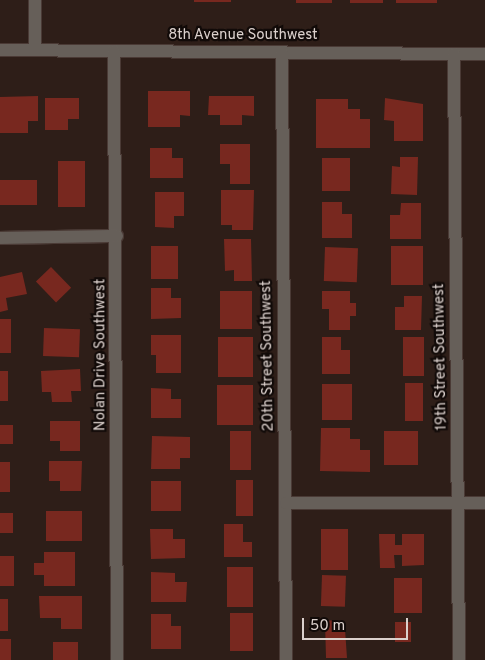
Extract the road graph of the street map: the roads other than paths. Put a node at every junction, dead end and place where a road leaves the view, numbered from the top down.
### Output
1 (35, 0) edge
2 (0, 50) edge
3 (35, 50) junction
4 (114, 51) junction
5 (282, 52) junction
6 (454, 54) junction
7 (485, 54) edge
8 (117, 236) junction
9 (0, 238) edge
10 (286, 503) junction
11 (458, 503) junction
12 (485, 503) edge
13 (118, 660) edge
14 (286, 660) edge
15 (459, 660) edge

1 - 3 street
2 - 3 street, 8th Avenue Southwest
3 - 4 street, 8th Avenue Southwest
4 - 5 street, 8th Avenue Southwest
4 - 8 street, Nolan Drive Southwest
5 - 6 street, 8th Avenue Southwest
5 - 10 street, 20th Street Southwest
6 - 7 street, 8th Avenue Southwest
6 - 11 street, 19th Street Southwest
8 - 9 street
8 - 13 street, Nolan Drive Southwest
10 - 11 street
10 - 14 street, 20th Street Southwest
11 - 12 street
11 - 15 street, 19th Street Southwest

